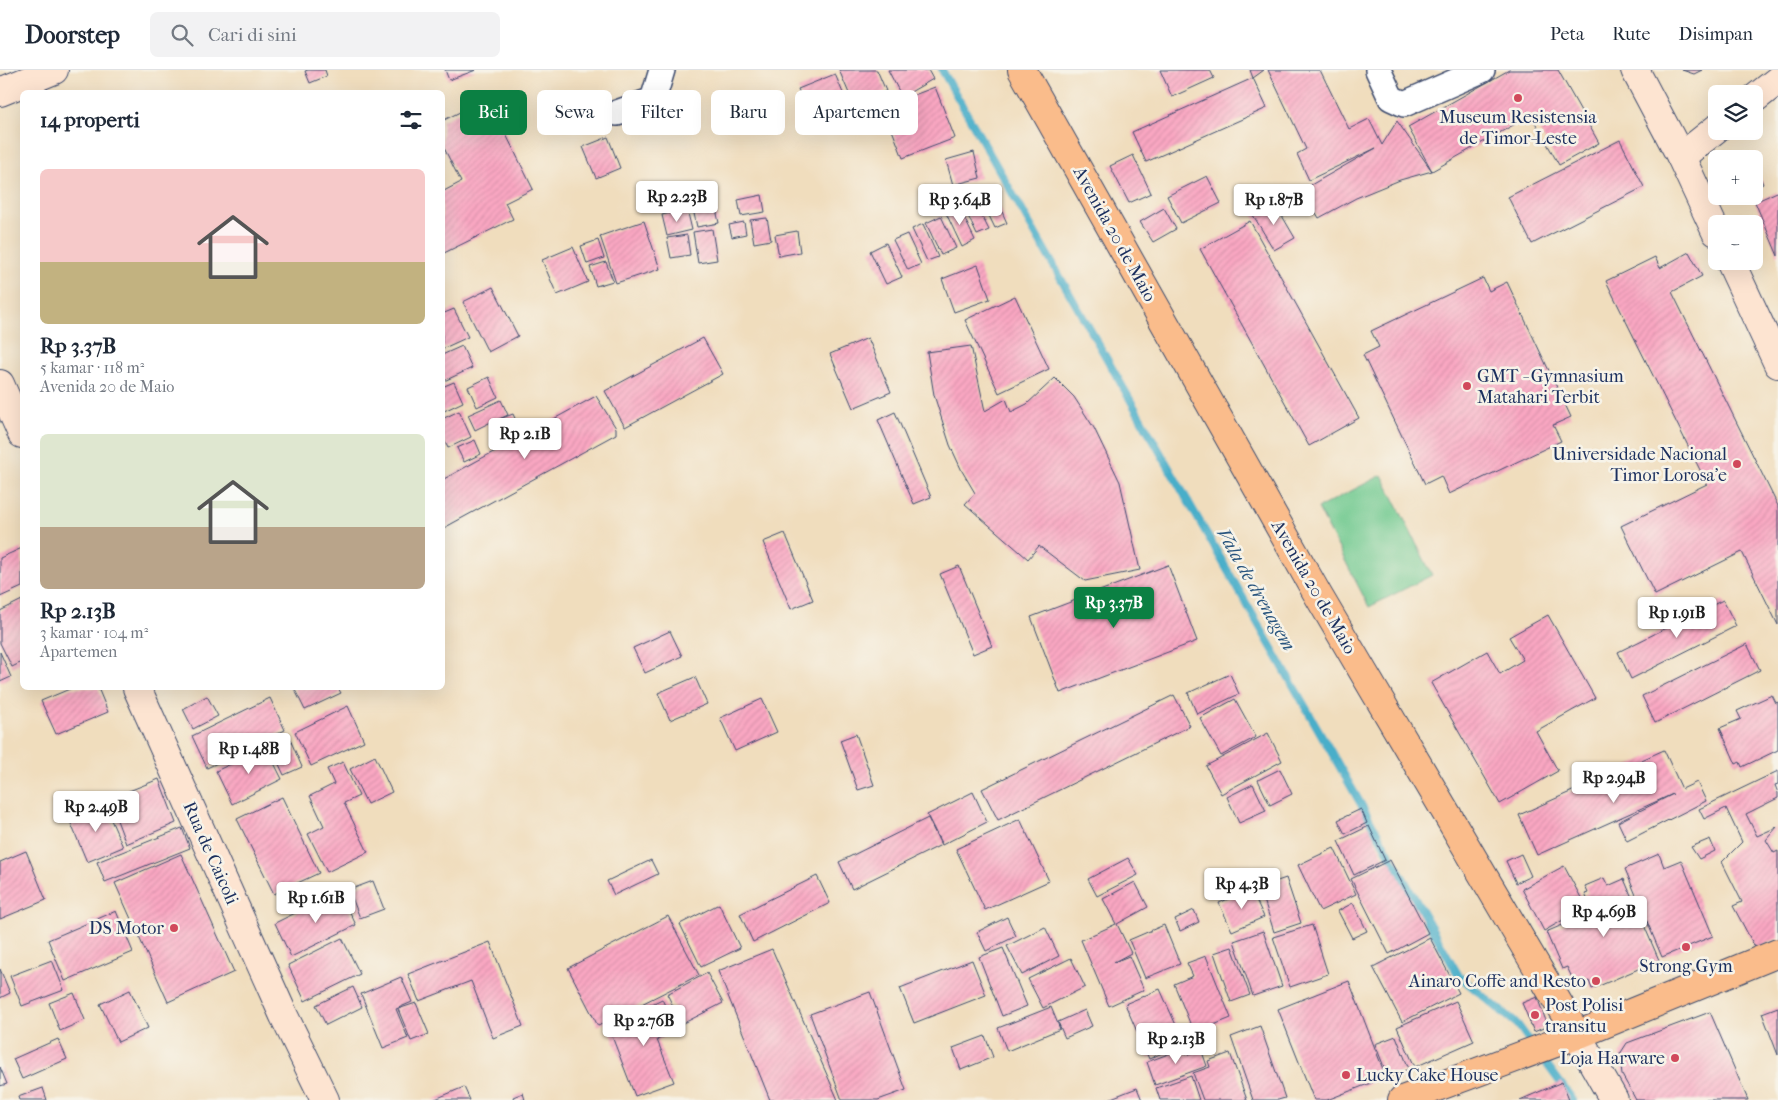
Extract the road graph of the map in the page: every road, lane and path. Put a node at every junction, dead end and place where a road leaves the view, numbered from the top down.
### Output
1 (54, 70) edge
2 (662, 70) edge
3 (1022, 70) edge
4 (1378, 70) edge
5 (1482, 70) edge
6 (1635, 70) edge
7 (1778, 80) edge
8 (0, 92) edge
9 (1763, 92) edge
10 (618, 114) dead end
11 (1708, 135) edge
12 (1681, 157) junction
13 (1708, 215) edge
14 (1734, 270) edge
15 (1778, 364) edge
16 (0, 384) edge
17 (20, 429) edge
18 (138, 690) edge
19 (1778, 953) edge
20 (1577, 1035) junction
21 (325, 1100) edge
22 (1402, 1100) edge
23 (1614, 1100) edge

1 - 8 main road
2 - 10 street
3 - 20 main road, Avenida 20 de Maio
4 - 5 street
6 - 12 main road
7 - 9 main road
11 - 12 main road
12 - 13 main road
14 - 15 main road
16 - 17 main road
18 - 21 main road, Rua de Caicoli
19 - 20 main road
20 - 22 main road
20 - 23 main road, Avenida 20 de Maio

